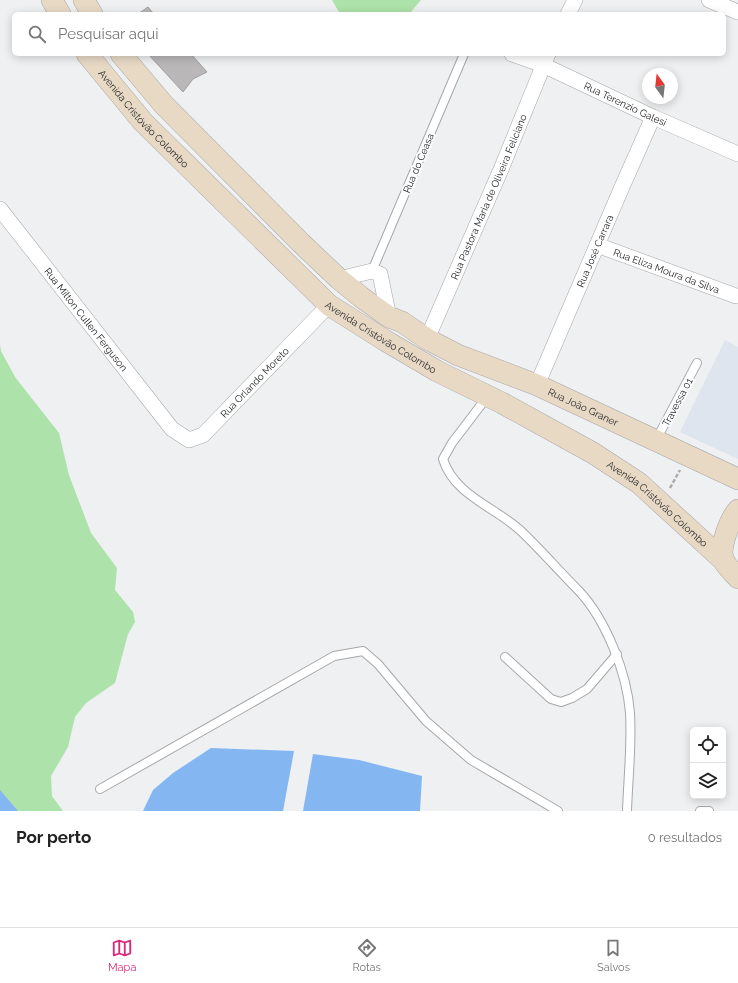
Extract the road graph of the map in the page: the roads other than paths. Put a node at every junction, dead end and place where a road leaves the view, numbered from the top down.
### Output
1 (52, 0) edge
2 (84, 0) edge
3 (575, 0) edge
4 (709, 0) edge
5 (59, 12) edge
6 (91, 12) edge
7 (569, 12) edge
8 (738, 12) edge
9 (89, 56) edge
10 (123, 56) edge
11 (463, 56) edge
12 (525, 56) edge
13 (545, 59) edge
14 (653, 117) junction
15 (738, 154) edge
16 (0, 209) edge
17 (597, 244) junction
18 (372, 271) junction
19 (339, 279) junction
20 (736, 296) dead end
21 (329, 305) junction
22 (389, 317) junction
23 (427, 339) junction
24 (697, 363) dead end
25 (537, 385) junction
26 (488, 397) junction
27 (172, 429) joint
28 (656, 441) junction
29 (738, 479) edge
30 (738, 510) edge
31 (723, 560) junction
32 (738, 578) edge
33 (617, 654) junction
34 (505, 657) dead end
35 (100, 789) dead end
36 (558, 811) edge
37 (627, 811) edge
38 (700, 811) edge
39 (710, 811) edge

1 - 5 main road
2 - 6 main road
3 - 7 street
4 - 8 street
9 - 21 main road, Avenida Cristóvão Colombo
10 - 19 main road, Avenida Cristóvão Colombo
11 - 18 lane, Rua do Ceasa
12 - 13 street, Rua Terenzio Galesi
13 - 14 street, Rua Terenzio Galesi
13 - 23 street, Rua Pastora Maria de Oliveira Feliciano
14 - 15 street, Rua Terenzio Galesi
14 - 17 street, Rua José Carrara
16 - 27 street, Rua Milton Cullen Ferguson
17 - 20 street, Rua Eliza Moura da Silva
17 - 25 street, Rua José Carrara
18 - 19 street
18 - 22 street
19 - 22 main road, Avenida Cristóvão Colombo
21 - 26 main road, Avenida Cristóvão Colombo
21 - 27 street, Rua Orlando Moreto
22 - 23 main road, Avenida Cristóvão Colombo
23 - 25 main road, Rua João Graner
24 - 28 lane, Travessa 01
25 - 28 main road, Rua João Graner
26 - 31 main road, Avenida Cristóvão Colombo
26 - 33 lane
28 - 29 main road, Rua João Graner
30 - 31 main road
31 - 32 main road, Avenida Cristóvão Colombo
33 - 34 lane
33 - 37 lane
35 - 36 lane
38 - 39 lane

